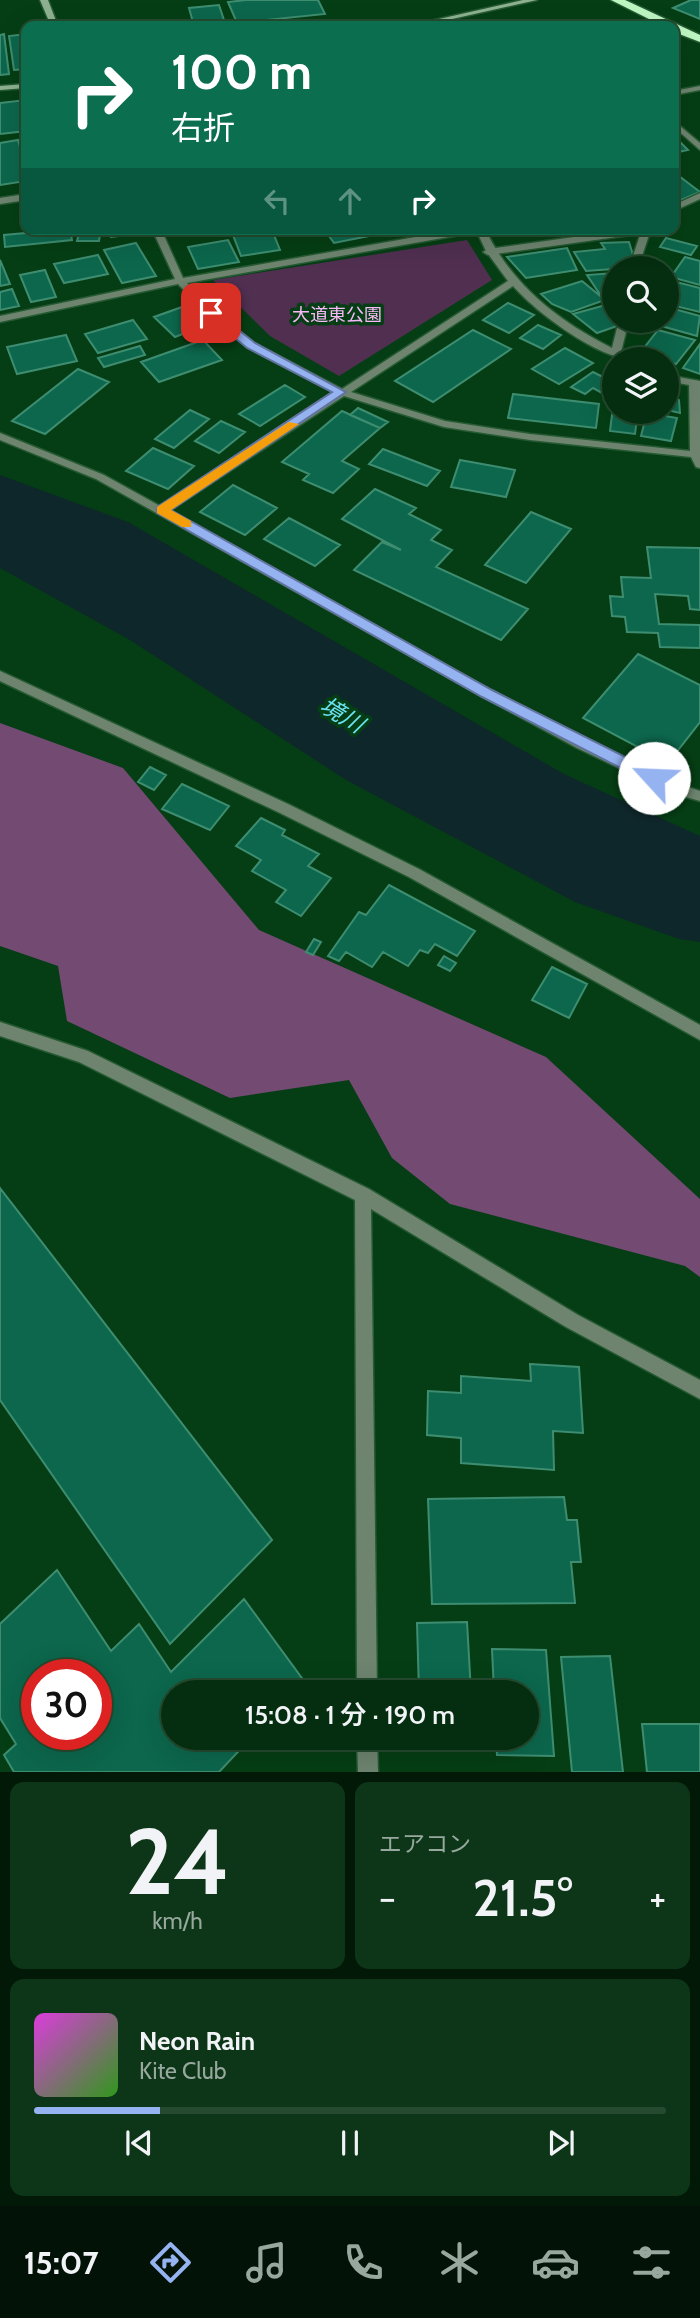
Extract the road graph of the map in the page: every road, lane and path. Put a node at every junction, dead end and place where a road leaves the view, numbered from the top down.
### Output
1 (44, 0) edge
2 (533, 0) edge
3 (616, 0) edge
4 (53, 21) edge
5 (435, 21) edge
6 (660, 21) edge
7 (679, 30) edge
8 (700, 39) edge
9 (21, 87) edge
10 (700, 88) edge
11 (0, 89) edge
12 (679, 92) edge
13 (679, 128) edge
14 (700, 148) edge
15 (700, 196) edge
16 (21, 198) edge
17 (0, 201) edge
18 (679, 206) edge
19 (159, 235) edge
20 (444, 235) edge
21 (481, 235) edge
22 (610, 235) edge
23 (644, 235) edge
24 (488, 252) junction
25 (637, 256) edge
26 (180, 281) junction
27 (513, 282) junction
28 (0, 320) edge
29 (605, 347) edge
30 (679, 380) edge
31 (697, 384) edge
32 (340, 392) junction
33 (0, 436) edge
34 (697, 455) edge
35 (700, 466) edge
36 (162, 510) junction
37 (0, 676) edge
38 (700, 796) edge
39 (0, 1029) edge
40 (700, 1033) edge
41 (363, 1195) junction
42 (700, 1390) edge
43 (367, 1680) edge
44 (368, 1750) edge
45 (368, 1772) edge

1 - 4 street
2 - 5 street
3 - 6 highway
7 - 8 highway
9 - 11 street
10 - 12 street
13 - 14 street
15 - 18 street
16 - 17 street
19 - 26 street
20 - 26 street
21 - 24 street
22 - 24 street
23 - 25 street
24 - 27 street
26 - 28 street
26 - 32 street
27 - 29 street
27 - 32 street
30 - 31 street
31 - 34 street
32 - 34 street
32 - 36 street
33 - 36 street
34 - 35 street
36 - 38 street
37 - 40 street
39 - 41 street
41 - 42 street
41 - 43 street
44 - 45 street

